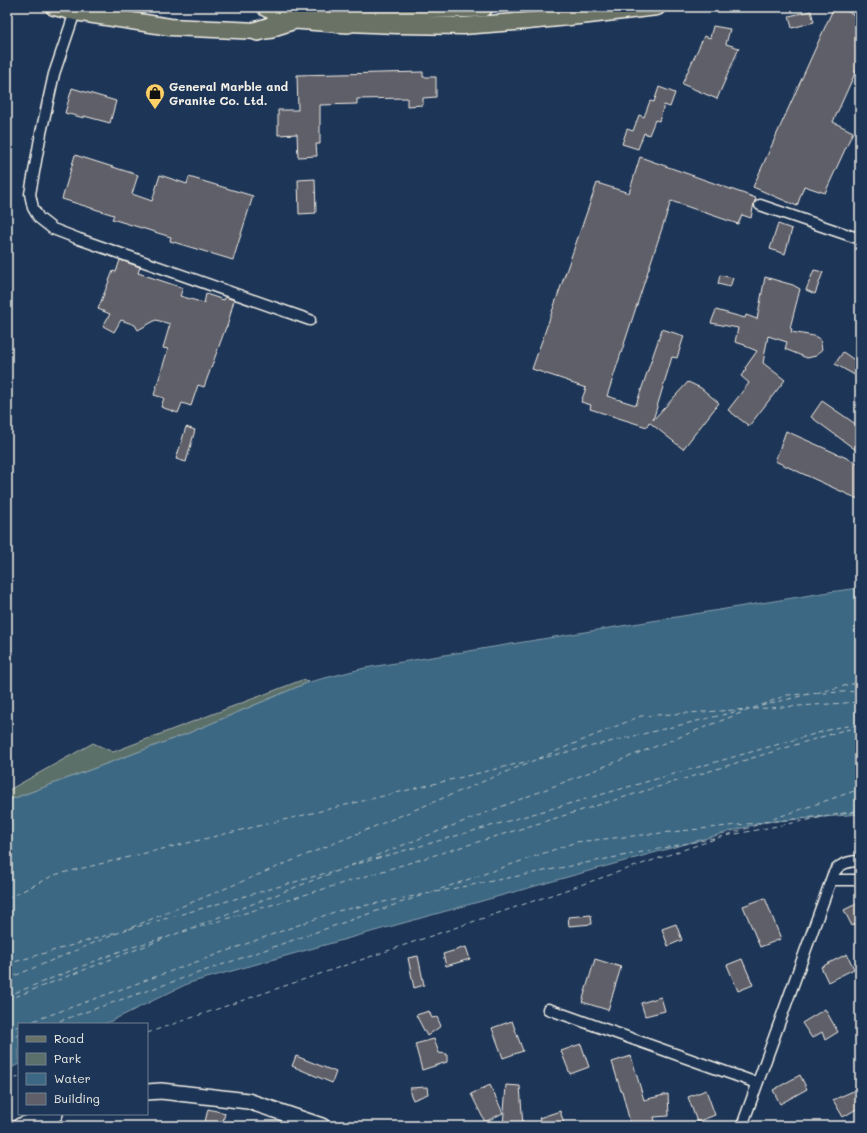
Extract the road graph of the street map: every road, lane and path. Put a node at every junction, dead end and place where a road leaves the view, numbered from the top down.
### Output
1 (54, 7) edge
2 (266, 7) edge
3 (319, 7) edge
4 (482, 7) edge
5 (657, 7) edge
6 (75, 12) junction
7 (351, 12) edge
8 (295, 19) junction
9 (258, 31) junction
10 (760, 205) dead end
11 (860, 239) edge
12 (310, 320) dead end
13 (860, 860) edge
14 (831, 880) junction
15 (860, 880) edge
16 (548, 1009) dead end
17 (757, 1083) junction
18 (148, 1092) edge
19 (52, 1115) edge
20 (297, 1122) edge
21 (20, 1126) edge
22 (322, 1126) edge
23 (742, 1126) edge

1 - 6 main road
2 - 8 highway
3 - 7 highway
4 - 7 highway
5 - 7 main road
6 - 9 main road
6 - 12 street
7 - 8 highway
7 - 9 main road
8 - 9 highway
10 - 11 street
13 - 14 street
14 - 15 street
14 - 17 street
16 - 17 street
17 - 23 street
18 - 20 main road
19 - 21 main road
20 - 22 main road

